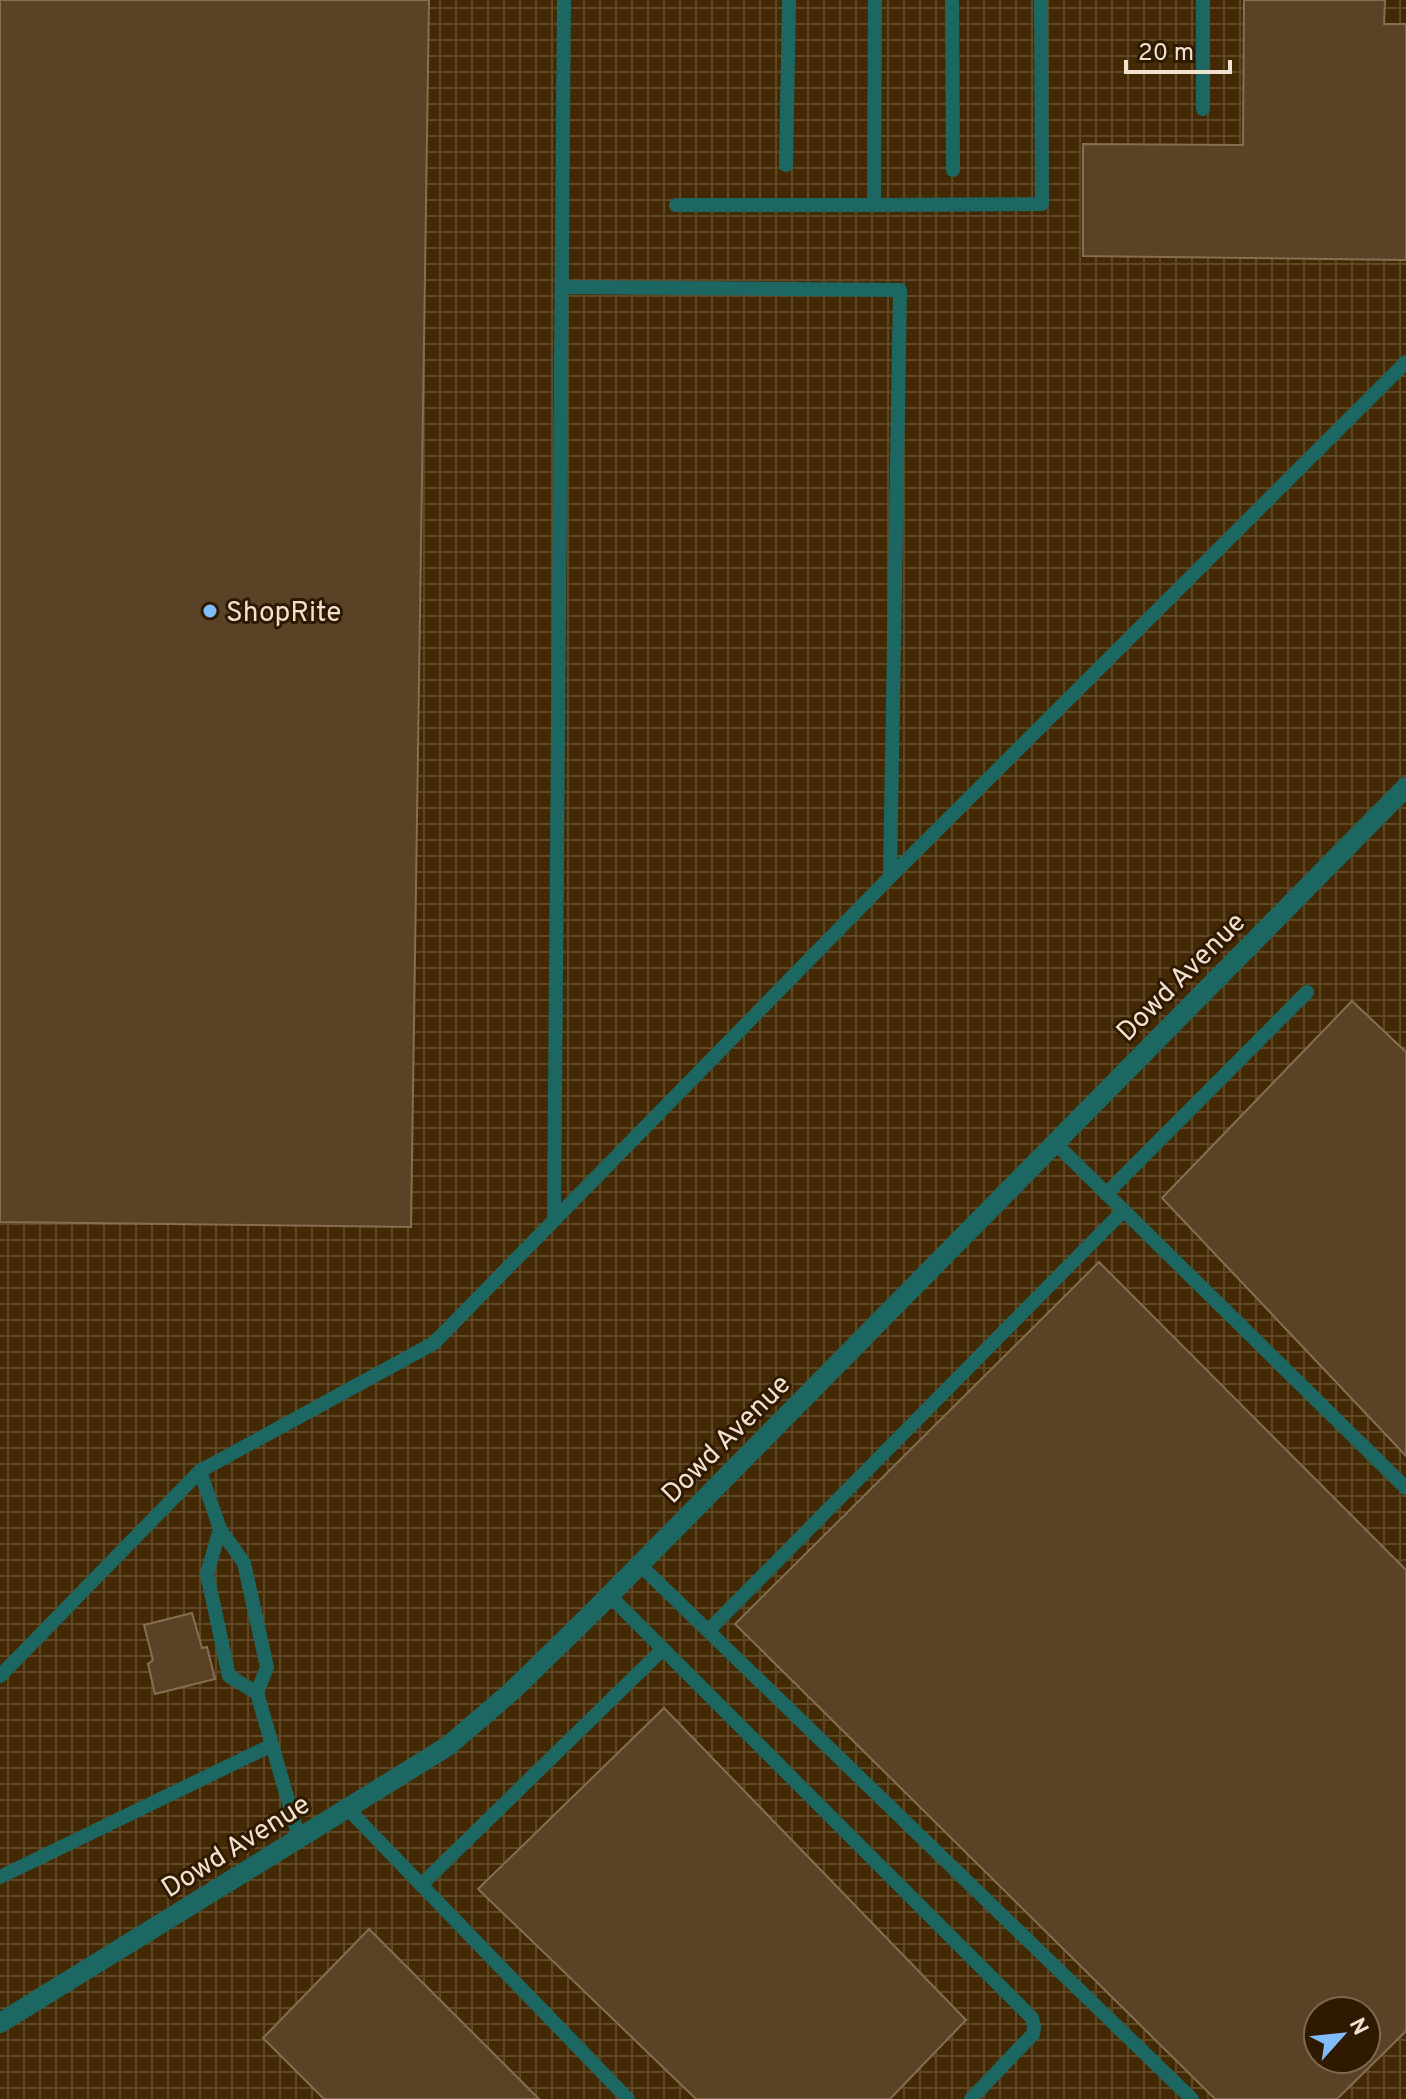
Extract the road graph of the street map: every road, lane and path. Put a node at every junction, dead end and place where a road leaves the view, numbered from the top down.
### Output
1 (564, 0) edge
2 (789, 0) edge
3 (875, 0) edge
4 (952, 0) edge
5 (1041, 0) edge
6 (1203, 0) edge
7 (1203, 109) dead end
8 (786, 165) dead end
9 (953, 170) dead end
10 (676, 205) dead end
11 (874, 205) junction
12 (562, 287) junction
13 (1406, 362) edge
14 (1406, 787) edge
15 (890, 877) junction
16 (1307, 992) dead end
17 (1055, 1143) junction
18 (1106, 1194) junction
19 (1123, 1211) junction
20 (554, 1220) junction
21 (200, 1471) junction
22 (1406, 1488) edge
23 (220, 1529) junction
24 (640, 1565) junction
25 (610, 1596) junction
26 (708, 1631) junction
27 (663, 1649) junction
28 (0, 1676) edge
29 (257, 1693) junction
30 (272, 1745) junction
31 (347, 1808) junction
32 (299, 1838) junction
33 (0, 1877) edge
34 (421, 1885) junction
35 (0, 2023) edge
36 (628, 2099) edge
37 (971, 2099) edge
38 (1192, 2099) edge

1 - 12 lane
2 - 8 lane
3 - 11 lane
4 - 9 lane
5 - 11 lane
6 - 7 lane
10 - 11 lane
12 - 15 lane
12 - 20 lane
13 - 15 lane
14 - 17 street, Dowd Avenue
15 - 20 lane
16 - 18 lane
17 - 18 lane
17 - 24 street, Dowd Avenue
18 - 19 lane
19 - 22 lane
19 - 26 lane
20 - 21 lane
21 - 23 lane
21 - 28 lane
23 - 29 lane
23 - 29 lane
24 - 25 street, Dowd Avenue
24 - 26 lane
25 - 27 lane
25 - 31 street, Dowd Avenue
26 - 38 lane
27 - 34 lane
27 - 37 lane
29 - 30 lane
30 - 32 lane
30 - 33 lane
31 - 32 street, Dowd Avenue
31 - 34 lane
32 - 35 street, Dowd Avenue
34 - 36 lane

